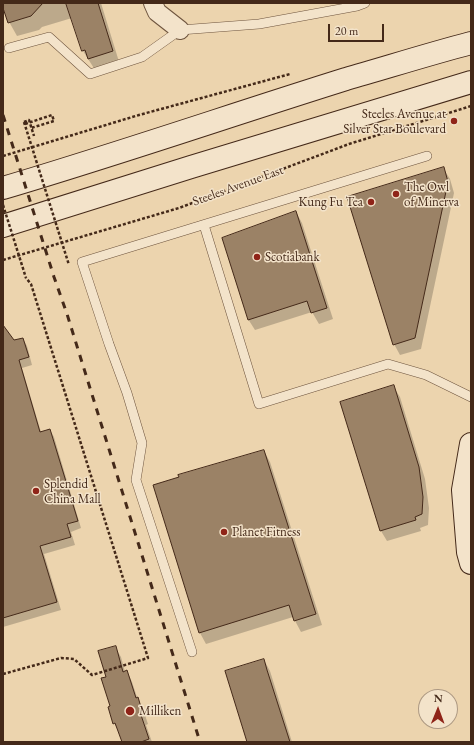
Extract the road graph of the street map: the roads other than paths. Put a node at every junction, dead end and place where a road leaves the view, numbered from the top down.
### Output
1 (153, 3) edge
2 (365, 3) edge
3 (180, 30) junction
4 (471, 43) edge
5 (9, 48) dead end
6 (471, 82) edge
7 (427, 156) dead end
8 (3, 188) edge
9 (204, 225) junction
10 (3, 226) edge
11 (471, 397) edge
12 (471, 444) edge
13 (471, 563) edge
14 (192, 652) dead end

1 - 3 street
2 - 3 lane
3 - 5 lane
4 - 8 main road
6 - 10 main road
7 - 9 lane
9 - 11 lane
9 - 14 lane
12 - 13 main road

